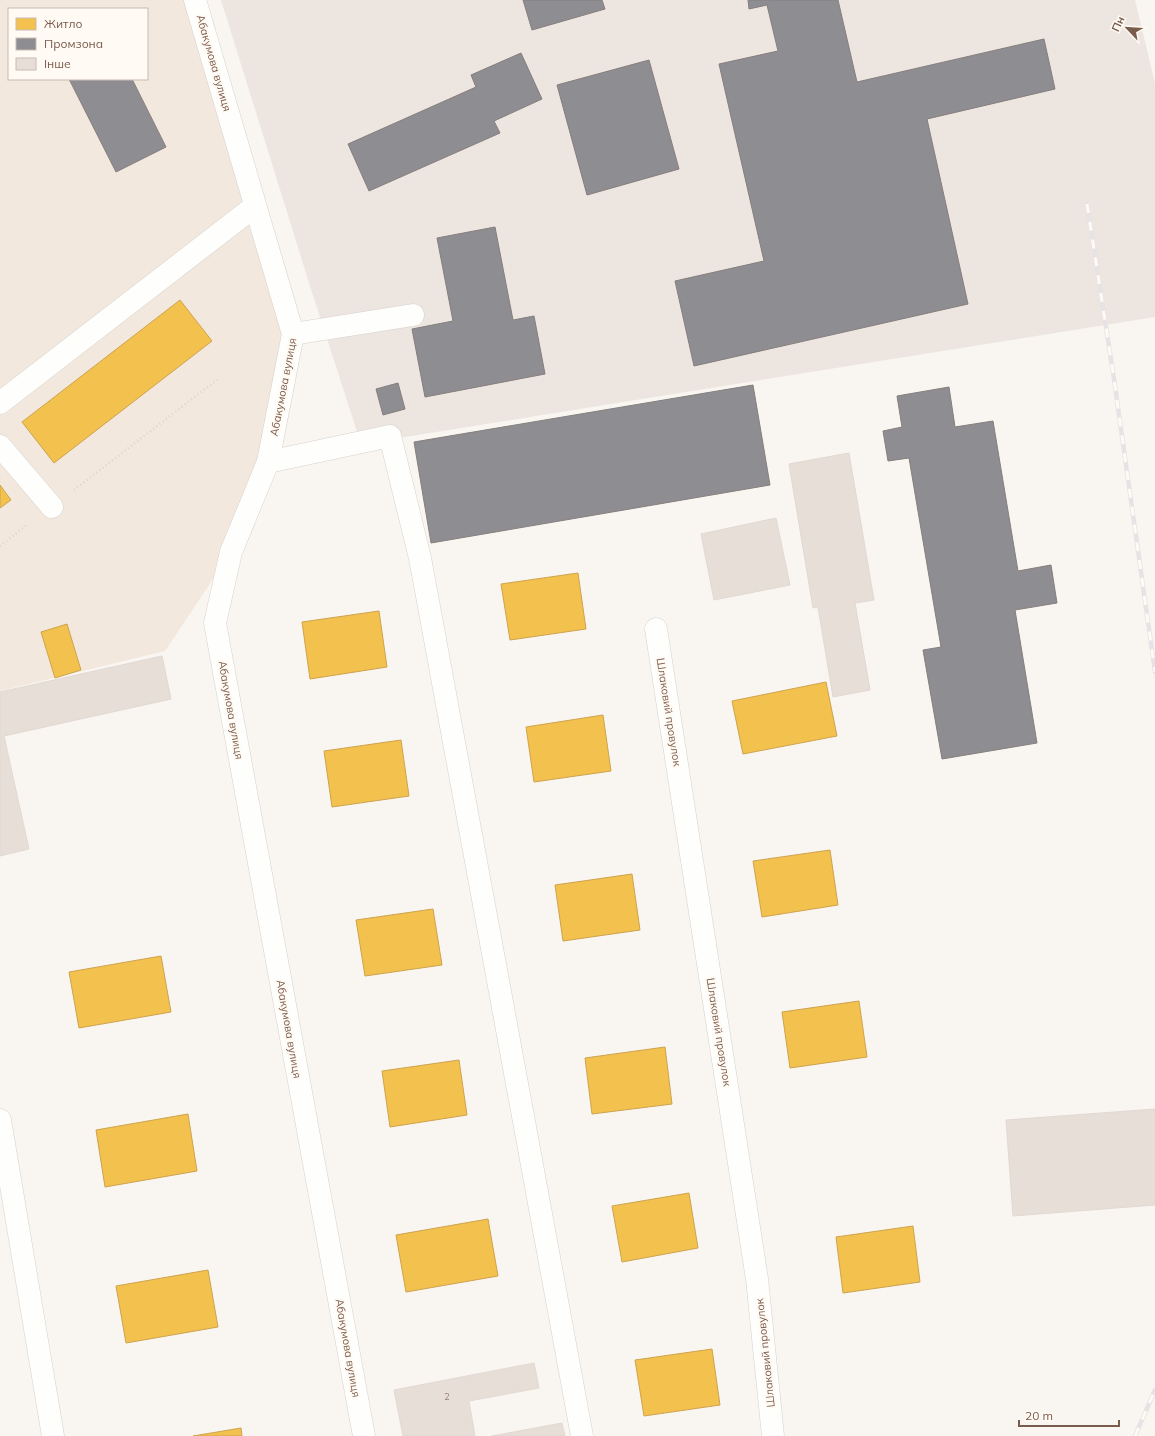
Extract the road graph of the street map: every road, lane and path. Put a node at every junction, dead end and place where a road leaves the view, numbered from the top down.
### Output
1 (195, 0) edge
2 (255, 206) junction
3 (413, 315) dead end
4 (293, 334) junction
5 (218, 380) dead end
6 (0, 404) edge
7 (0, 446) edge
8 (268, 462) junction
9 (52, 507) junction
10 (0, 546) edge
11 (656, 629) dead end
12 (0, 1120) edge
13 (53, 1436) edge
14 (364, 1436) edge
15 (582, 1436) edge
16 (774, 1436) edge

1 - 2 street, Абакумова вулиця
2 - 4 street, Абакумова вулиця
2 - 6 street
3 - 4 street
4 - 8 street, Абакумова вулиця
5 - 9 path
7 - 9 street
8 - 14 street, Абакумова вулиця
8 - 15 street
9 - 10 path
11 - 16 street, Шлаковий провулок
12 - 13 street

